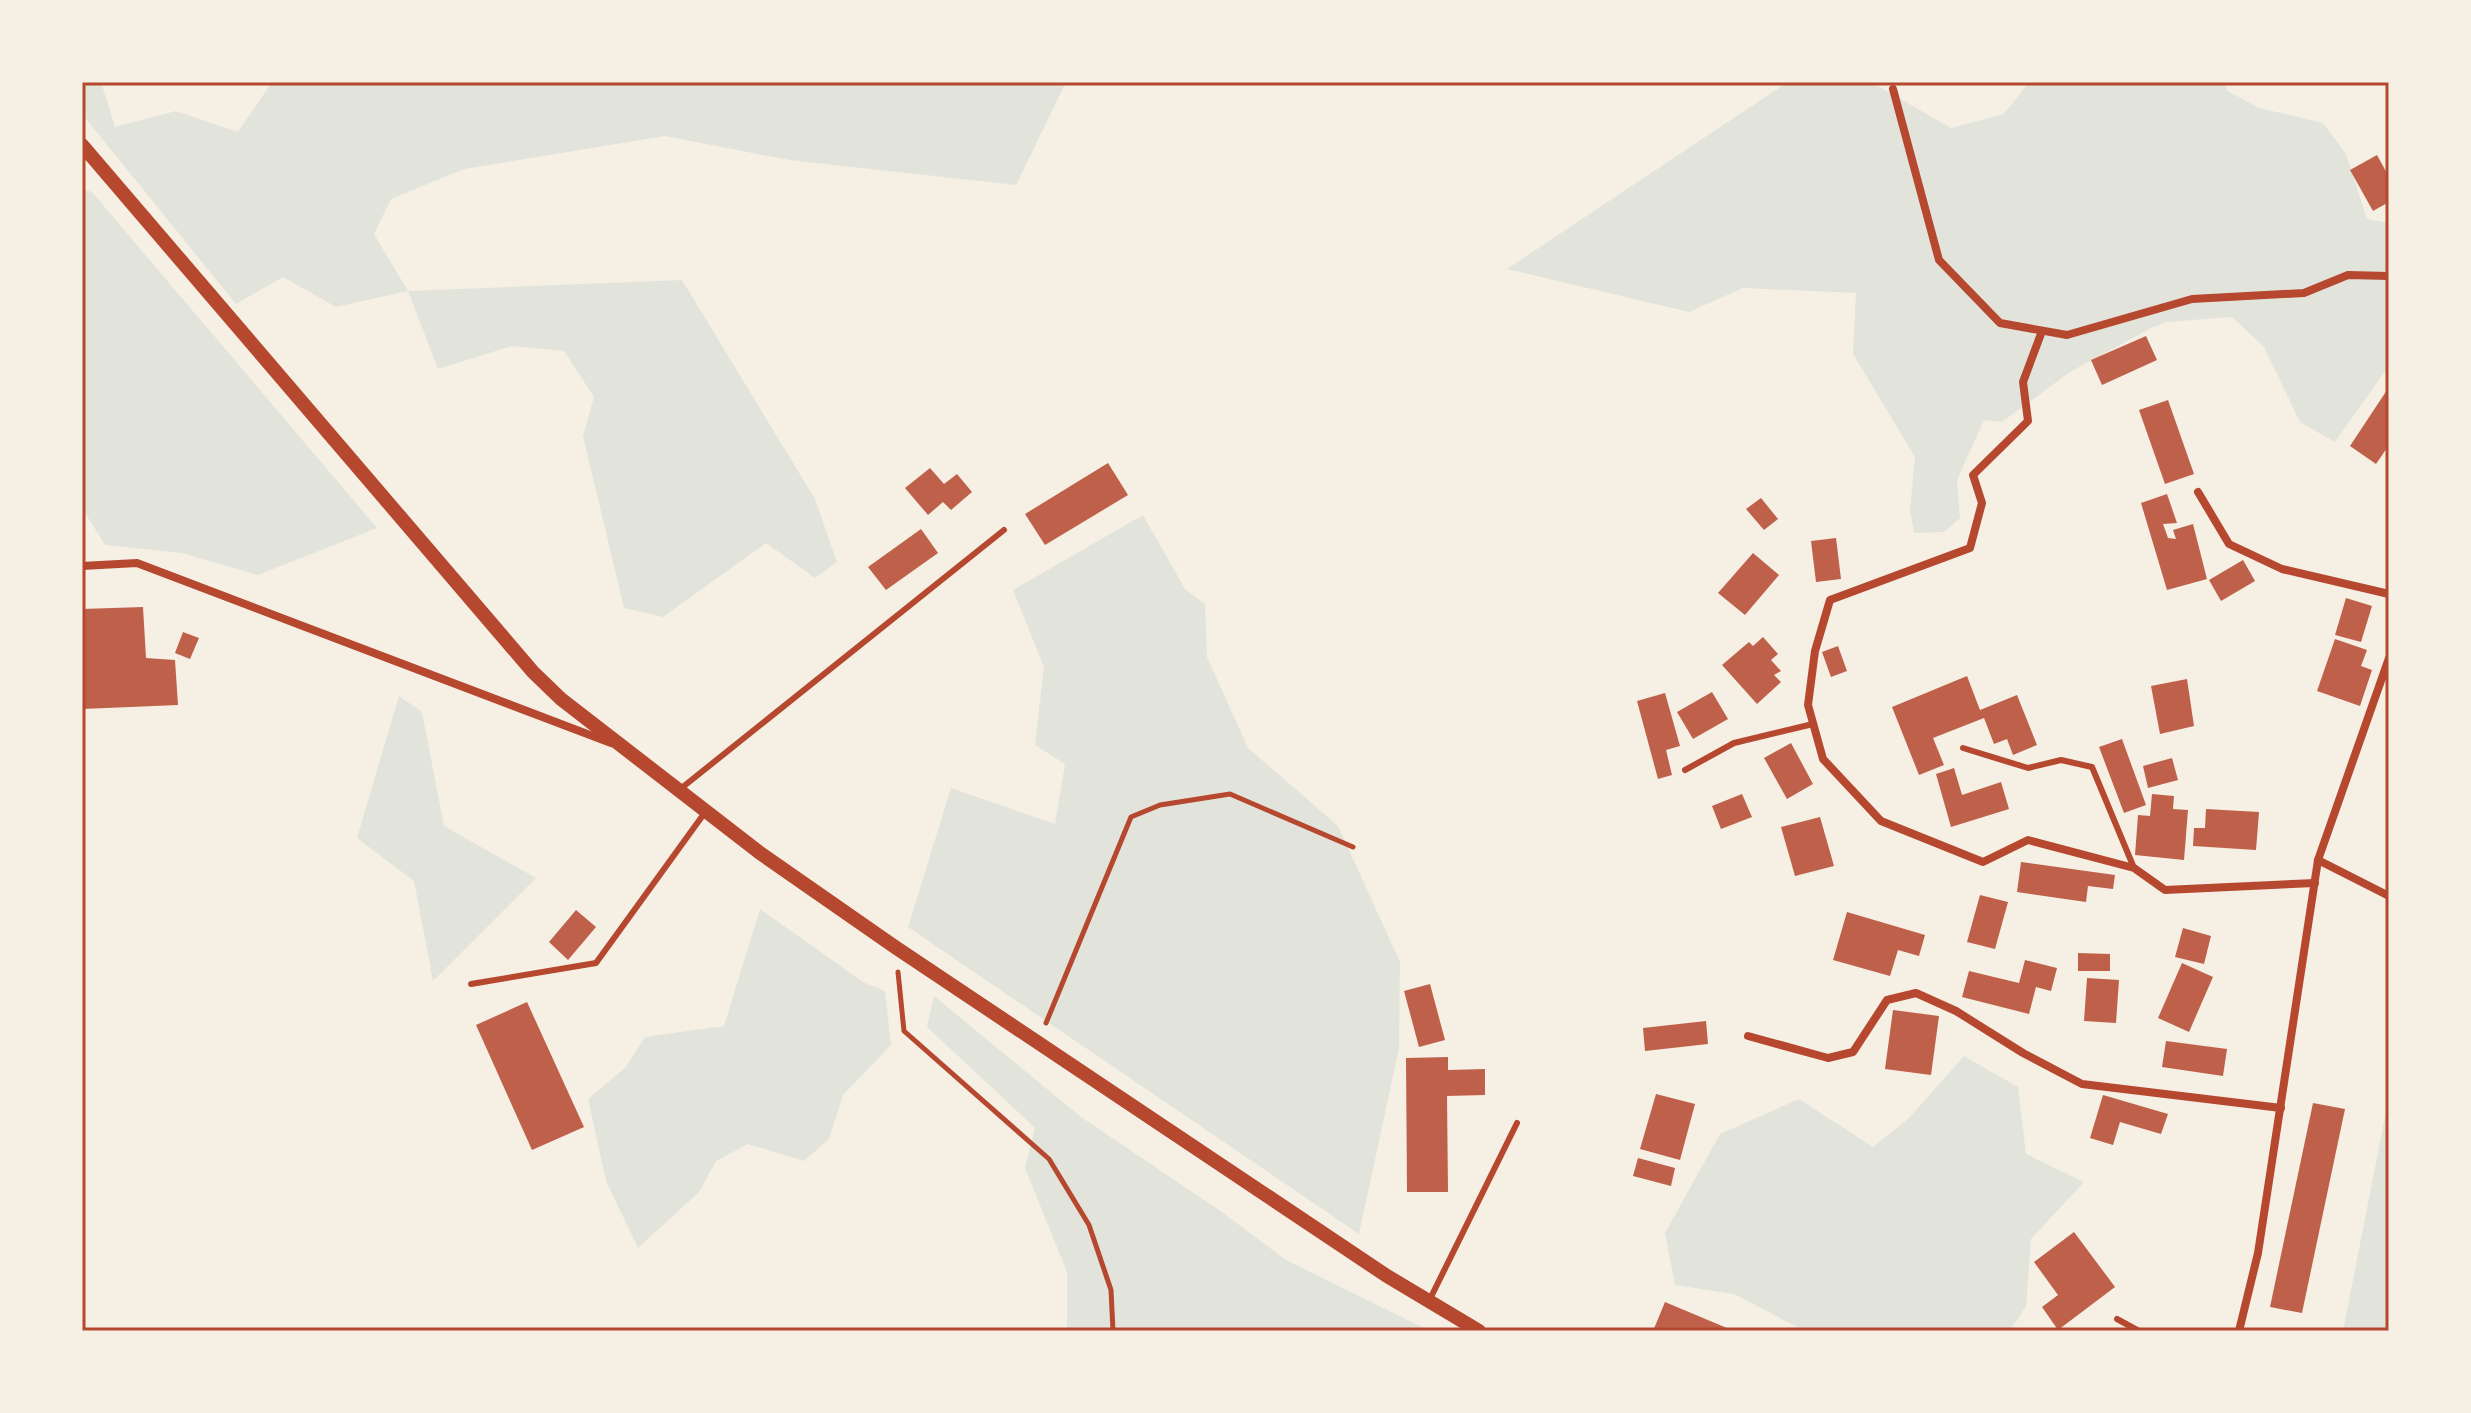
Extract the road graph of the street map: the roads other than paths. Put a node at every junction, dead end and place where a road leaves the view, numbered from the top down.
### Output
1 (1893, 89) dead end
2 (82, 145) edge
3 (2389, 276) edge
4 (2042, 331) junction
5 (2198, 492) dead end
6 (1004, 530) dead end
7 (82, 566) edge
8 (2389, 594) edge
9 (2389, 658) edge
10 (1813, 724) junction
11 (623, 747) junction
12 (1963, 748) dead end
13 (1685, 770) dead end
14 (679, 790) junction
15 (706, 811) junction
16 (2318, 860) junction
17 (2134, 868) junction
18 (2315, 883) junction
19 (2389, 896) edge
20 (471, 984) dead end
21 (1748, 1036) dead end
22 (2281, 1108) junction
23 (1517, 1123) dead end
24 (1429, 1301) junction
25 (2117, 1319) dead end
26 (1479, 1331) edge
27 (2139, 1331) edge
28 (2239, 1331) edge

1 - 4 street
2 - 11 street
3 - 4 street
4 - 10 street
5 - 8 street
6 - 14 lane
7 - 11 street
9 - 16 street
10 - 13 lane
10 - 17 street
11 - 14 street
12 - 17 lane
14 - 15 street
15 - 20 lane
15 - 24 street
16 - 18 street
16 - 19 street
17 - 18 street
18 - 22 street
21 - 22 street
22 - 28 street
23 - 24 lane
24 - 26 street
25 - 27 lane

